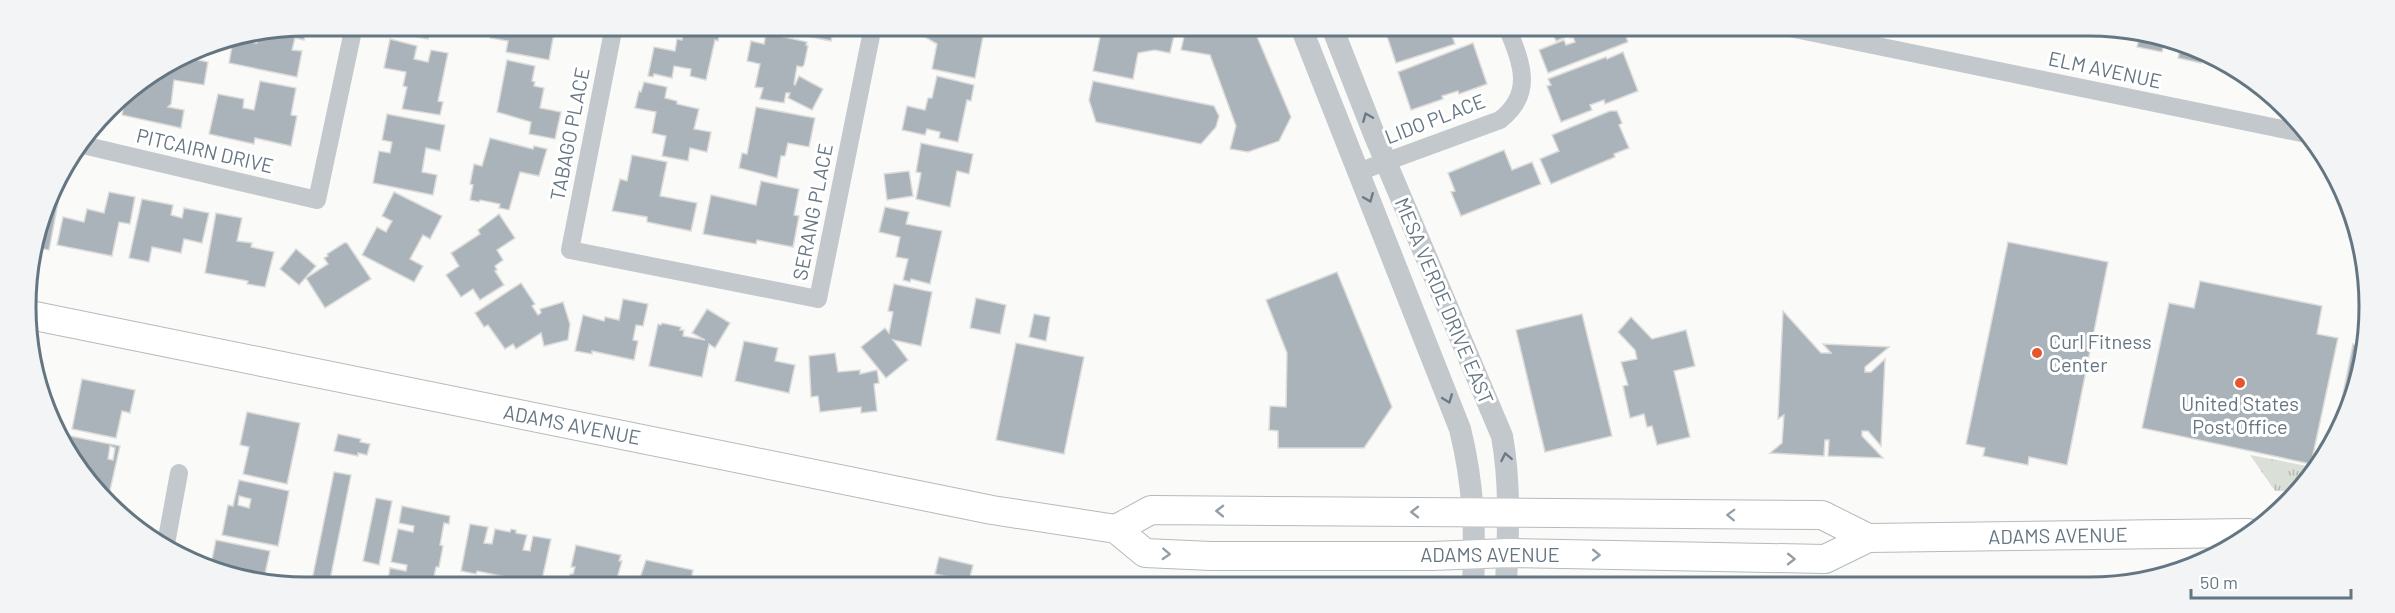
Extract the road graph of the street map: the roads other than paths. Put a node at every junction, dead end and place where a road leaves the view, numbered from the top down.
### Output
1 (352, 36) edge
2 (612, 36) edge
3 (871, 36) edge
4 (1305, 36) edge
5 (1336, 36) edge
6 (1510, 36) edge
7 (1829, 36) edge
8 (2295, 132) edge
9 (89, 146) edge
10 (1386, 162) junction
11 (1358, 172) junction
12 (570, 250) joint
13 (37, 316) edge
14 (179, 473) dead end
15 (1474, 513) junction
16 (1509, 513) junction
17 (1116, 529) junction
18 (2236, 533) edge
19 (167, 538) edge
20 (1868, 538) junction
21 (1508, 553) junction
22 (1475, 555) junction
23 (1474, 577) edge
24 (1506, 577) edge

1 - 9 street, PITCAIRN DRIVE
2 - 12 street, TABAGO PLACE
3 - 12 street, SERANG PLACE
4 - 11 street, MESA VERDE DRIVE EAST
10 -> 5 street, MESA VERDE DRIVE EAST
6 - 10 street, LIDO PLACE
7 - 8 street, ELM AVENUE
10 - 11 street, LIDO PLACE
16 -> 10 street, MESA VERDE DRIVE EAST
11 -> 15 street, MESA VERDE DRIVE EAST
13 - 17 main road, ADAMS AVENUE
14 - 19 street
15 - 16 main road, ADAMS AVENUE
15 -> 17 main road, ADAMS AVENUE
15 - 22 street, MESA VERDE DRIVE EAST
20 -> 16 main road, ADAMS AVENUE
16 - 21 street, MESA VERDE DRIVE EAST
17 -> 22 main road, ADAMS AVENUE
18 - 20 main road, ADAMS AVENUE
21 -> 20 main road, ADAMS AVENUE
21 - 22 main road, ADAMS AVENUE
21 - 24 street, MESA VERDE DRIVE EAST
22 - 23 street, MESA VERDE DRIVE EAST

